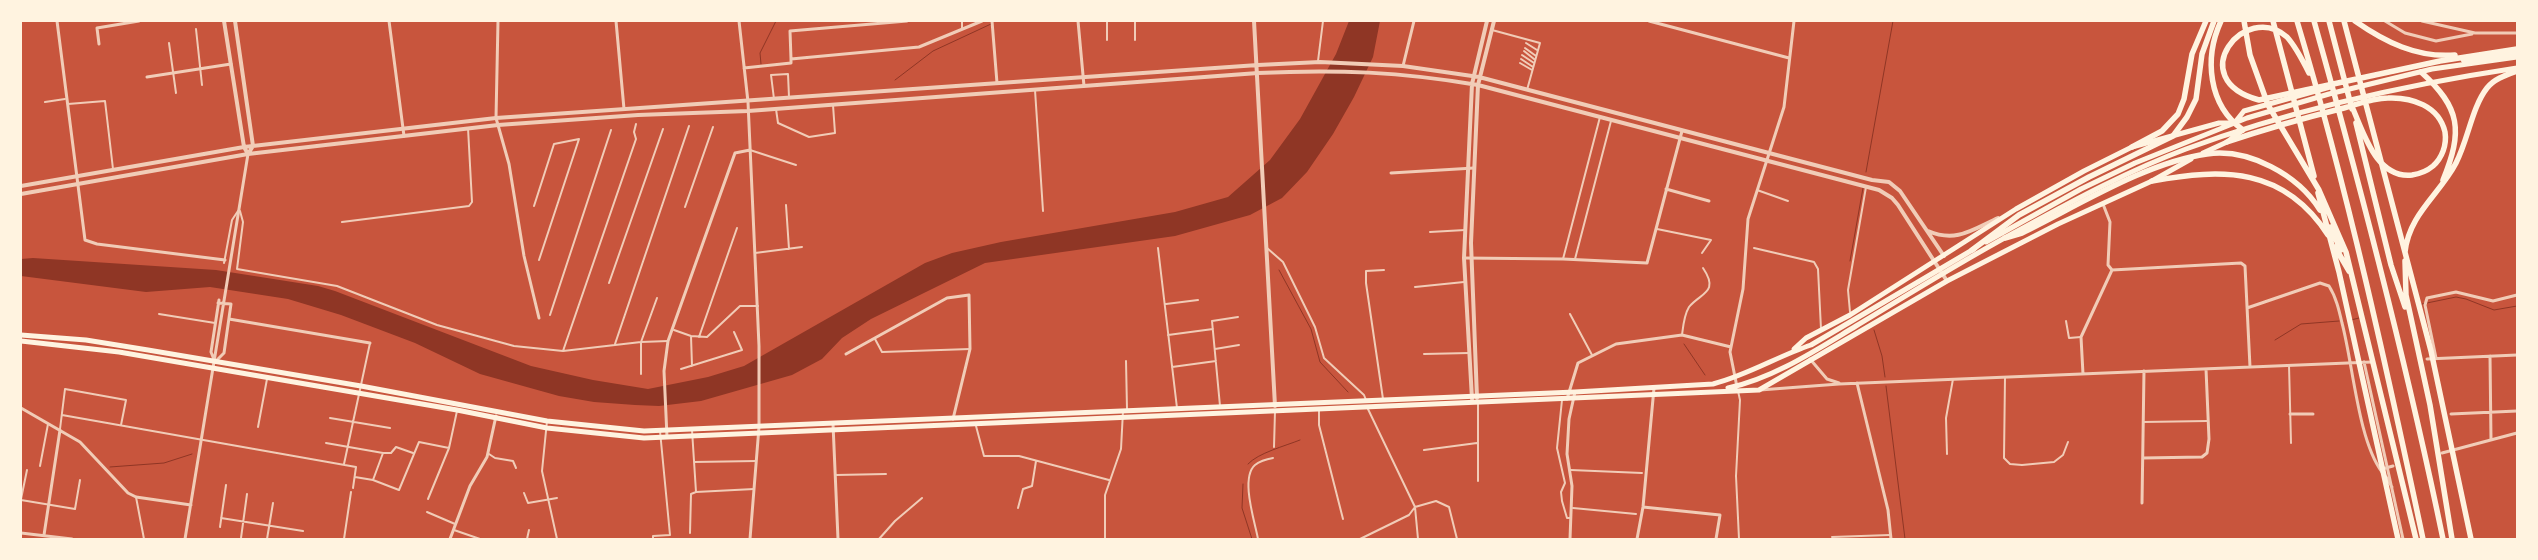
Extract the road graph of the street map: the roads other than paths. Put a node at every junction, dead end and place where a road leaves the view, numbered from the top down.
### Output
1 (57, 21) edge
2 (139, 21) edge
3 (224, 21) edge
4 (235, 21) edge
5 (389, 21) edge
6 (498, 21) edge
7 (616, 21) edge
8 (739, 21) edge
9 (907, 21) edge
10 (962, 21) edge
11 (982, 21) edge
12 (992, 21) edge
13 (1078, 21) edge
14 (1107, 21) edge
15 (1134, 21) edge
16 (1254, 21) edge
17 (1323, 21) edge
18 (1414, 21) edge
19 (1487, 21) edge
20 (1494, 21) edge
21 (1649, 21) edge
22 (1794, 21) edge
23 (2206, 21) edge
24 (2214, 21) edge
25 (2221, 21) edge
26 (2244, 21) edge
27 (2273, 21) edge
28 (2297, 21) edge
29 (2314, 21) edge
30 (2329, 21) edge
31 (2344, 21) edge
32 (2355, 21) edge
33 (2385, 21) edge
34 (2422, 21) edge
35 (196, 29) dead end
36 (962, 29) junction
37 (1492, 30) junction
38 (2474, 33) junction
39 (2517, 33) edge
40 (1107, 40) dead end
41 (1135, 40) dead end
42 (169, 43) dead end
43 (1526, 43) dead end
44 (99, 44) dead end
45 (1525, 48) dead end
46 (2517, 50) edge
47 (1538, 51) junction
48 (1524, 52) dead end
49 (1522, 55) dead end
50 (1536, 56) junction
51 (2517, 57) edge
52 (791, 58) junction
53 (1790, 58) junction
54 (1522, 59) dead end
55 (1535, 59) junction
56 (1319, 62) junction
57 (1520, 63) dead end
58 (1534, 63) junction
59 (231, 64) junction
60 (1258, 65) junction
61 (1403, 66) junction
62 (1533, 67) junction
63 (744, 68) junction
64 (200, 69) junction
65 (1532, 70) junction
66 (2517, 70) edge
67 (2421, 72) junction
68 (173, 73) junction
69 (1258, 73) junction
70 (1473, 76) junction
71 (147, 77) dead end
72 (1479, 77) junction
73 (1084, 78) junction
74 (2431, 81) junction
75 (2315, 83) junction
76 (998, 84) junction
77 (1472, 84) junction
78 (202, 85) dead end
79 (1478, 85) junction
80 (1084, 86) junction
81 (1035, 90) junction
82 (1527, 90) junction
83 (2328, 91) junction
84 (176, 93) dead end
85 (65, 99) junction
86 (790, 99) junction
87 (774, 100) junction
88 (45, 102) dead end
89 (748, 102) junction
90 (66, 104) junction
91 (833, 105) junction
92 (624, 109) junction
93 (776, 109) junction
94 (2352, 109) junction
95 (748, 111) junction
96 (1600, 117) junction
97 (496, 118) junction
98 (1611, 120) junction
99 (2234, 123) junction
100 (636, 124) dead end
101 (498, 125) junction
102 (689, 126) dead end
103 (713, 127) dead end
104 (403, 128) junction
105 (468, 128) junction
106 (611, 130) dead end
107 (663, 130) dead end
108 (1682, 130) junction
109 (2243, 130) junction
110 (404, 136) junction
111 (1680, 138) junction
112 (2225, 140) junction
113 (253, 146) junction
114 (244, 147) junction
115 (2132, 147) junction
116 (750, 150) junction
117 (1769, 153) junction
118 (248, 154) junction
119 (1766, 161) junction
120 (796, 165) dead end
121 (1468, 168) junction
122 (1474, 168) junction
123 (113, 170) junction
124 (1391, 173) dead end
125 (76, 181) junction
126 (2152, 181) junction
127 (21, 186) edge
128 (2440, 186) junction
129 (1866, 187) junction
130 (1666, 189) junction
131 (1757, 190) junction
132 (21, 194) edge
133 (1709, 201) dead end
134 (1788, 201) dead end
135 (2103, 204) junction
136 (786, 205) dead end
137 (534, 206) dead end
138 (685, 208) dead end
139 (239, 209) junction
140 (2016, 209) junction
141 (1043, 211) dead end
142 (342, 222) dead end
143 (737, 228) dead end
144 (1656, 229) junction
145 (1465, 230) junction
146 (1926, 230) junction
147 (1430, 232) dead end
148 (2005, 238) junction
149 (802, 247) dead end
150 (1158, 248) dead end
151 (1267, 248) junction
152 (1754, 248) dead end
153 (789, 249) junction
154 (1972, 250) junction
155 (1702, 253) dead end
156 (755, 254) junction
157 (1944, 256) junction
158 (1464, 258) junction
159 (1471, 258) junction
160 (1563, 259) junction
161 (1575, 259) junction
162 (540, 260) dead end
163 (224, 262) joint
164 (1934, 264) junction
165 (1703, 268) dead end
166 (1384, 270) dead end
167 (2112, 270) junction
168 (2353, 278) junction
169 (1947, 281) junction
170 (1464, 282) junction
171 (609, 283) dead end
172 (1415, 287) dead end
173 (2517, 294) edge
174 (657, 298) dead end
175 (1198, 300) dead end
176 (1165, 304) junction
177 (758, 308) junction
178 (2247, 308) junction
179 (159, 314) dead end
180 (1570, 314) dead end
181 (550, 315) dead end
182 (1850, 315) junction
183 (1238, 317) dead end
184 (539, 318) dead end
185 (229, 319) junction
186 (2411, 320) junction
187 (2066, 321) dead end
188 (215, 323) junction
189 (672, 329) junction
190 (1213, 329) junction
191 (1821, 330) junction
192 (734, 332) dead end
193 (21, 334) edge
194 (1168, 335) junction
195 (1682, 335) junction
196 (691, 336) junction
197 (2081, 336) junction
198 (699, 337) junction
199 (874, 338) junction
200 (21, 341) edge
201 (668, 341) junction
202 (641, 342) junction
203 (370, 343) joint
204 (614, 345) junction
205 (1239, 346) dead end
206 (1730, 347) junction
207 (970, 349) junction
208 (1215, 349) junction
209 (563, 351) junction
210 (1791, 352) junction
211 (1469, 353) junction
212 (846, 354) dead end
213 (1424, 354) dead end
214 (2517, 355) edge
215 (1592, 356) junction
216 (1805, 356) junction
217 (2490, 356) junction
218 (2436, 358) junction
219 (2427, 359) dead end
220 (1126, 361) dead end
221 (1216, 361) junction
222 (1812, 361) junction
223 (2364, 362) junction
224 (2372, 362) dead end
225 (2352, 363) junction
226 (214, 365) junction
227 (2289, 365) junction
228 (692, 366) junction
229 (1172, 367) junction
230 (2250, 367) junction
231 (681, 369) dead end
232 (2206, 369) junction
233 (1754, 370) junction
234 (2144, 371) junction
235 (641, 374) dead end
236 (2083, 374) junction
237 (267, 377) junction
238 (2005, 377) junction
239 (1736, 378) junction
240 (1953, 379) junction
241 (1756, 380) junction
242 (1858, 383) junction
243 (1839, 384) junction
244 (361, 386) junction
245 (1654, 388) junction
246 (1737, 388) junction
247 (1759, 390) junction
248 (359, 392) junction
249 (1569, 392) junction
250 (1475, 396) junction
251 (1653, 396) junction
252 (1568, 399) junction
253 (1383, 400) junction
254 (1366, 401) junction
255 (1318, 402) junction
256 (1475, 403) junction
257 (458, 404) junction
258 (1275, 404) junction
259 (1220, 407) junction
260 (1367, 407) junction
261 (1384, 407) junction
262 (21, 408) edge
263 (1177, 408) junction
264 (1318, 409) junction
265 (457, 410) junction
266 (497, 411) junction
267 (1125, 411) junction
268 (1275, 411) junction
269 (2517, 411) edge
270 (2490, 412) junction
271 (1220, 414) junction
272 (2290, 414) junction
273 (2313, 414) dead end
274 (2450, 414) dead end
275 (62, 415) junction
276 (1177, 415) junction
277 (330, 418) dead end
278 (495, 418) junction
279 (953, 418) junction
280 (1123, 418) junction
281 (2208, 421) junction
282 (353, 422) junction
283 (547, 422) junction
284 (2143, 422) junction
285 (48, 424) junction
286 (833, 424) junction
287 (976, 424) junction
288 (121, 425) junction
289 (952, 425) junction
290 (258, 427) dead end
291 (759, 427) junction
292 (390, 428) dead end
293 (547, 428) junction
294 (60, 430) junction
295 (692, 430) junction
296 (833, 431) junction
297 (759, 433) junction
298 (2517, 433) edge
299 (664, 434) junction
300 (692, 436) junction
301 (202, 439) junction
302 (2490, 440) junction
303 (2068, 442) dead end
304 (326, 443) dead end
305 (1477, 443) junction
306 (2291, 443) dead end
307 (347, 447) junction
308 (1274, 447) dead end
309 (450, 448) junction
310 (1424, 450) dead end
311 (383, 453) junction
312 (414, 453) junction
313 (488, 453) junction
314 (2442, 453) dead end
315 (1947, 454) dead end
316 (1273, 458) dead end
317 (2143, 458) junction
318 (756, 461) junction
319 (1036, 461) junction
320 (694, 462) junction
321 (344, 464) junction
322 (40, 466) dead end
323 (2393, 466) dead end
324 (2388, 467) junction
325 (516, 468) dead end
326 (2380, 469) junction
327 (26, 470) dead end
328 (1571, 470) junction
329 (1642, 473) dead end
330 (886, 474) dead end
331 (836, 475) junction
332 (355, 476) junction
333 (80, 480) dead end
334 (373, 480) junction
335 (1110, 480) junction
336 (1478, 481) dead end
337 (226, 485) dead end
338 (2392, 487) junction
339 (353, 488) dead end
340 (754, 489) junction
341 (351, 492) dead end
342 (696, 492) junction
343 (524, 493) dead end
344 (247, 494) dead end
345 (136, 497) junction
346 (557, 498) dead end
347 (922, 498) dead end
348 (21, 499) edge
349 (428, 499) dead end
350 (548, 499) junction
351 (273, 503) dead end
352 (2142, 503) dead end
353 (49, 504) junction
354 (191, 505) junction
355 (1415, 507) junction
356 (1643, 507) junction
357 (1018, 508) dead end
358 (1573, 508) junction
359 (428, 512) dead end
360 (1636, 514) dead end
361 (1572, 517) junction
362 (220, 518) junction
363 (1343, 519) dead end
364 (243, 522) junction
365 (455, 524) junction
366 (269, 526) junction
367 (220, 527) dead end
368 (453, 530) junction
369 (529, 530) dead end
370 (302, 531) dead end
371 (21, 533) edge
372 (690, 534) dead end
373 (44, 535) junction
374 (1832, 537) dead end
375 (1891, 537) edge
376 (241, 538) edge
377 (72, 539) edge
378 (144, 539) edge
379 (185, 539) edge
380 (267, 539) edge
381 (344, 539) edge
382 (450, 539) edge
383 (480, 539) edge
384 (527, 539) edge
385 (557, 539) edge
386 (653, 539) edge
387 (750, 539) edge
388 (838, 539) edge
389 (879, 539) edge
390 (1105, 539) edge
391 (1258, 539) edge
392 (1360, 539) edge
393 (1418, 539) edge
394 (1457, 539) edge
395 (1570, 539) edge
396 (1637, 539) edge
397 (1716, 539) edge
398 (1739, 539) edge
399 (2398, 539) edge
400 (2403, 539) edge
401 (2416, 539) edge
402 (2423, 539) edge
403 (2443, 539) edge
404 (2452, 539) edge
405 (2471, 539) edge

1 - 85 street
2 - 44 street
3 - 59 street
4 - 113 street
5 - 104 street
6 - 97 street
7 - 92 street
8 - 63 street
9 - 52 street
10 - 36 lane
11 - 36 street
12 - 76 street
13 - 73 street
14 - 40 lane
15 - 41 lane
16 - 60 street
17 - 56 lane
18 - 61 street
19 - 70 street
20 - 37 street
21 - 53 street
22 - 53 street
23 - 115 highway
24 - 154 highway
25 - 99 highway
26 - 168 highway
27 - 399 highway
28 - 75 highway
29 - 403 highway
30 - 94 highway
31 - 405 highway
32 - 46 highway
33 - 38 street
34 - 38 street
35 - 64 lane
36 - 52 street
37 - 47 lane
37 - 72 street
38 - 39 street
42 - 68 lane
43 - 47 lane
45 - 50 lane
46 - 75 highway
46 - 83 main road
47 - 50 lane
48 - 55 lane
49 - 58 lane
50 - 55 lane
51 - 67 main road
52 - 63 street
53 - 117 street
54 - 62 lane
55 - 58 lane
56 - 60 street
56 - 61 street
57 - 65 lane
58 - 62 lane
59 - 64 street
59 - 114 street
60 - 69 street
60 - 73 street
61 - 70 street
62 - 65 lane
63 - 89 street
64 - 68 street
64 - 78 lane
65 - 82 lane
66 - 74 main road
66 - 128 highway
67 - 74 highway
67 - 83 main road
68 - 71 street
68 - 84 lane
69 - 77 street
69 - 80 street
69 - 151 street
70 - 72 street
70 - 77 street
72 - 79 street
72 - 82 street
73 - 76 street
73 - 80 street
74 - 109 main road
74 - 128 highway
75 - 402 highway
76 - 86 street
77 - 79 street
77 - 121 street
79 - 96 street
79 - 122 street
80 - 81 street
81 - 91 street
81 - 141 lane
82 - 108 street
83 - 99 main road
83 - 99 main road
85 - 88 lane
85 - 90 street
86 - 87 street
86 - 87 lane
87 - 89 street
89 - 92 street
89 - 95 street
90 - 123 lane
90 - 125 street
91 - 93 street
91 - 93 lane
92 - 97 street
93 - 95 street
94 - 112 highway
94 - 186 highway
95 - 101 street
95 - 116 street
96 - 98 street
96 - 160 lane
97 - 101 street
97 - 104 street
98 - 111 street
98 - 161 lane
99 - 109 highway
99 - 115 main road
99 - 154 main road
100 - 209 lane
101 - 105 street
101 - 184 street
102 - 204 lane
103 - 138 lane
104 - 110 street
104 - 113 street
105 - 110 street
105 - 142 lane
106 - 181 lane
107 - 171 lane
108 - 111 street
108 - 117 street
109 - 112 main road
110 - 118 street
111 - 119 street
111 - 130 street
112 - 126 main road
112 - 148 main road
113 - 114 street
113 - 118 street
114 - 118 street
114 - 123 street
115 - 140 main road
116 - 120 lane
116 - 156 street
116 - 189 street
117 - 119 street
117 - 146 street
118 - 125 street
118 - 139 street
119 - 129 street
119 - 131 street
121 - 122 street
121 - 124 street
121 - 145 street
122 - 159 street
123 - 125 street
125 - 127 street
125 - 132 street
125 - 163 street
126 - 135 main road
126 - 168 highway
128 - 186 highway
129 - 164 street
129 - 182 lane
130 - 133 street
130 - 144 street
131 - 134 lane
131 - 206 street
135 - 167 street
135 - 169 main road
136 - 153 lane
137 - 162 lane
139 - 163 lane
139 - 209 lane
139 - 226 street
140 - 146 street
140 - 157 main road
143 - 198 lane
144 - 155 lane
144 - 161 street
145 - 147 lane
145 - 158 street
146 - 157 street
148 - 168 highway
148 - 216 main road
149 - 153 lane
150 - 176 lane
151 - 254 lane
151 - 258 street
152 - 191 lane
153 - 156 lane
154 - 210 main road
156 - 177 street
157 - 164 main road
158 - 159 street
158 - 170 street
159 - 160 street
159 - 250 street
160 - 161 street
164 - 169 street
164 - 182 main road
165 - 195 lane
166 - 253 lane
167 - 178 street
167 - 197 street
168 - 401 highway
169 - 222 main road
170 - 172 lane
170 - 211 street
173 - 218 street
174 - 202 lane
175 - 176 lane
176 - 194 lane
177 - 198 lane
177 - 291 street
178 - 225 street
178 - 230 street
179 - 188 lane
180 - 215 lane
182 - 191 main road
183 - 190 lane
185 - 188 street
185 - 203 street
185 - 226 street
186 - 404 highway
187 - 197 lane
188 - 226 street
189 - 196 lane
189 - 201 street
190 - 194 lane
190 - 208 lane
191 - 210 main road
192 - 228 lane
193 - 226 main road
194 - 229 lane
195 - 206 street
195 - 215 street
196 - 198 lane
196 - 228 lane
197 - 236 street
199 - 207 lane
199 - 207 street
199 - 212 street
200 - 226 main road
201 - 202 lane
201 - 299 street
202 - 204 lane
202 - 235 lane
203 - 244 lane
204 - 209 lane
205 - 208 lane
206 - 239 street
207 - 279 street
208 - 221 lane
210 - 216 street
210 - 233 main road
211 - 213 lane
211 - 250 street
214 - 217 street
215 - 249 street
216 - 222 street
216 - 241 main road
217 - 218 street
217 - 270 street
218 - 219 street
220 - 267 lane
221 - 229 lane
221 - 259 lane
222 - 243 street
222 - 247 main road
223 - 224 street
223 - 225 street
223 - 324 street
225 - 227 street
225 - 326 street
226 - 237 main road
226 - 244 main road
226 - 301 street
227 - 230 street
227 - 272 lane
228 - 231 lane
229 - 263 lane
230 - 232 street
232 - 234 street
232 - 281 street
233 - 239 main road
233 - 241 main road
234 - 236 street
234 - 284 street
236 - 238 street
237 - 248 main road
237 - 290 lane
238 - 240 street
238 - 303 lane
239 - 245 main road
239 - 246 street
240 - 242 street
240 - 315 lane
241 - 246 main road
241 - 247 main road
242 - 243 street
242 - 375 street
243 - 247 street
244 - 248 lane
244 - 257 main road
245 - 249 main road
245 - 251 street
246 - 247 main road
246 - 251 main road
246 - 398 lane
248 - 265 main road
248 - 282 lane
249 - 250 main road
249 - 252 street
249 - 252 lane
250 - 253 main road
250 - 256 street
251 - 252 main road
251 - 356 street
252 - 256 main road
252 - 328 street
252 - 361 lane
253 - 254 main road
253 - 261 lane
254 - 255 main road
254 - 260 lane
255 - 258 main road
255 - 264 lane
256 - 261 main road
256 - 305 lane
257 - 265 lane
257 - 266 main road
258 - 259 main road
258 - 268 street
259 - 263 main road
259 - 271 lane
260 - 261 main road
260 - 264 main road
260 - 355 lane
262 - 285 street
263 - 267 main road
263 - 276 lane
264 - 268 main road
264 - 363 lane
265 - 278 main road
265 - 309 lane
266 - 278 street
266 - 283 main road
267 - 279 main road
267 - 280 lane
268 - 271 main road
268 - 308 lane
269 - 270 street
270 - 274 street
270 - 302 street
271 - 276 main road
272 - 273 street
272 - 306 lane
275 - 288 lane
275 - 288 lane
275 - 294 lane
276 - 280 main road
277 - 282 lane
278 - 293 main road
278 - 313 street
279 - 286 main road
279 - 289 street
280 - 287 main road
280 - 335 lane
281 - 284 lane
281 - 317 street
282 - 292 lane
282 - 307 lane
283 - 293 lane
283 - 299 main road
284 - 317 street
285 - 294 street
285 - 322 lane
286 - 291 main road
286 - 296 street
287 - 289 main road
287 - 319 lane
288 - 301 lane
289 - 296 main road
291 - 295 main road
291 - 297 street
293 - 299 main road
293 - 350 lane
294 - 345 street
294 - 353 street
295 - 299 main road
295 - 300 lane
296 - 297 main road
296 - 331 street
297 - 300 main road
297 - 318 street
298 - 302 street
299 - 300 main road
299 - 386 lane
300 - 320 lane
301 - 321 lane
301 - 354 street
302 - 314 street
304 - 307 lane
305 - 310 lane
305 - 336 lane
307 - 311 lane
307 - 321 lane
309 - 312 lane
309 - 349 lane
311 - 312 lane
311 - 334 lane
312 - 334 lane
313 - 325 lane
313 - 365 street
316 - 391 lane
317 - 352 street
318 - 320 lane
318 - 340 street
319 - 335 lane
319 - 357 lane
320 - 342 lane
321 - 332 lane
323 - 324 street
324 - 326 street
324 - 338 street
326 - 338 street
327 - 348 lane
328 - 329 lane
328 - 358 street
330 - 331 lane
331 - 388 street
332 - 334 lane
332 - 339 lane
333 - 353 lane
335 - 390 lane
337 - 362 lane
338 - 400 street
340 - 342 lane
340 - 387 street
341 - 381 lane
342 - 372 lane
343 - 350 lane
344 - 364 lane
345 - 354 street
345 - 378 lane
346 - 350 lane
347 - 389 lane
348 - 353 lane
350 - 385 lane
351 - 366 lane
353 - 373 street
354 - 379 street
355 - 392 lane
355 - 393 lane
355 - 394 lane
356 - 396 street
356 - 397 street
358 - 360 lane
358 - 361 street
359 - 365 lane
361 - 395 street
362 - 364 lane
362 - 367 lane
364 - 366 lane
364 - 376 lane
365 - 368 street
366 - 370 lane
366 - 380 lane
368 - 382 street
368 - 383 lane
369 - 384 lane
371 - 373 street
373 - 377 street
374 - 375 lane

